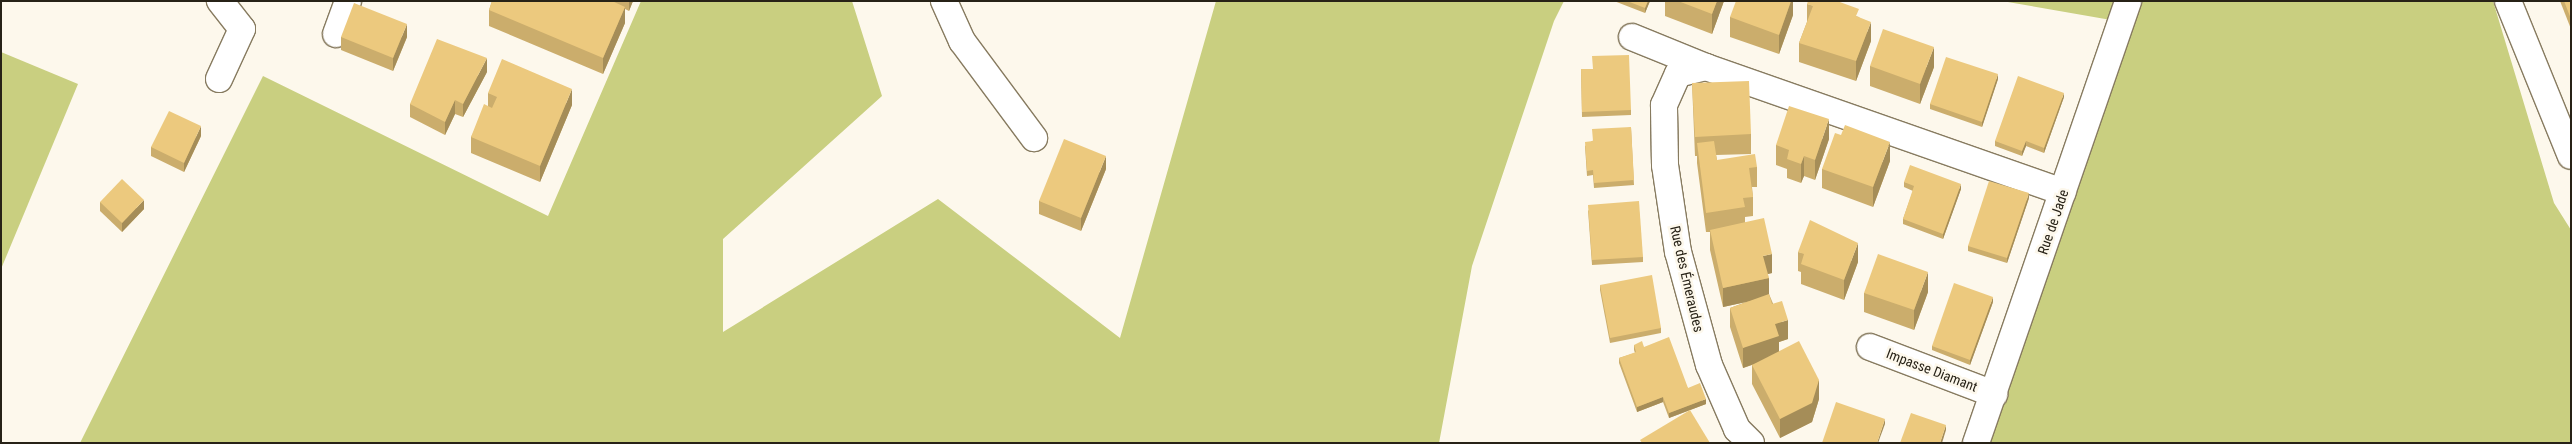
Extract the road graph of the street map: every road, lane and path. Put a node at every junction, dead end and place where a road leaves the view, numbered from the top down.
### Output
1 (220, 1) edge
2 (348, 1) edge
3 (944, 1) edge
4 (2128, 1) edge
5 (2508, 1) edge
6 (336, 34) dead end
7 (1632, 38) dead end
8 (1706, 66) junction
9 (219, 79) dead end
10 (1034, 138) dead end
11 (2571, 156) edge
12 (2063, 192) junction
13 (1870, 347) dead end
14 (1994, 394) junction
15 (1751, 443) edge
16 (1976, 443) edge

1 - 9 street
2 - 6 street
3 - 10 street
4 - 12 street, Rue de Jade
5 - 11 street
7 - 8 street
8 - 12 street
8 - 15 street, Rue des Émeraudes
12 - 14 street, Rue de Jade
13 - 14 street, Impasse Diamant
14 - 16 street, Rue de Jade

